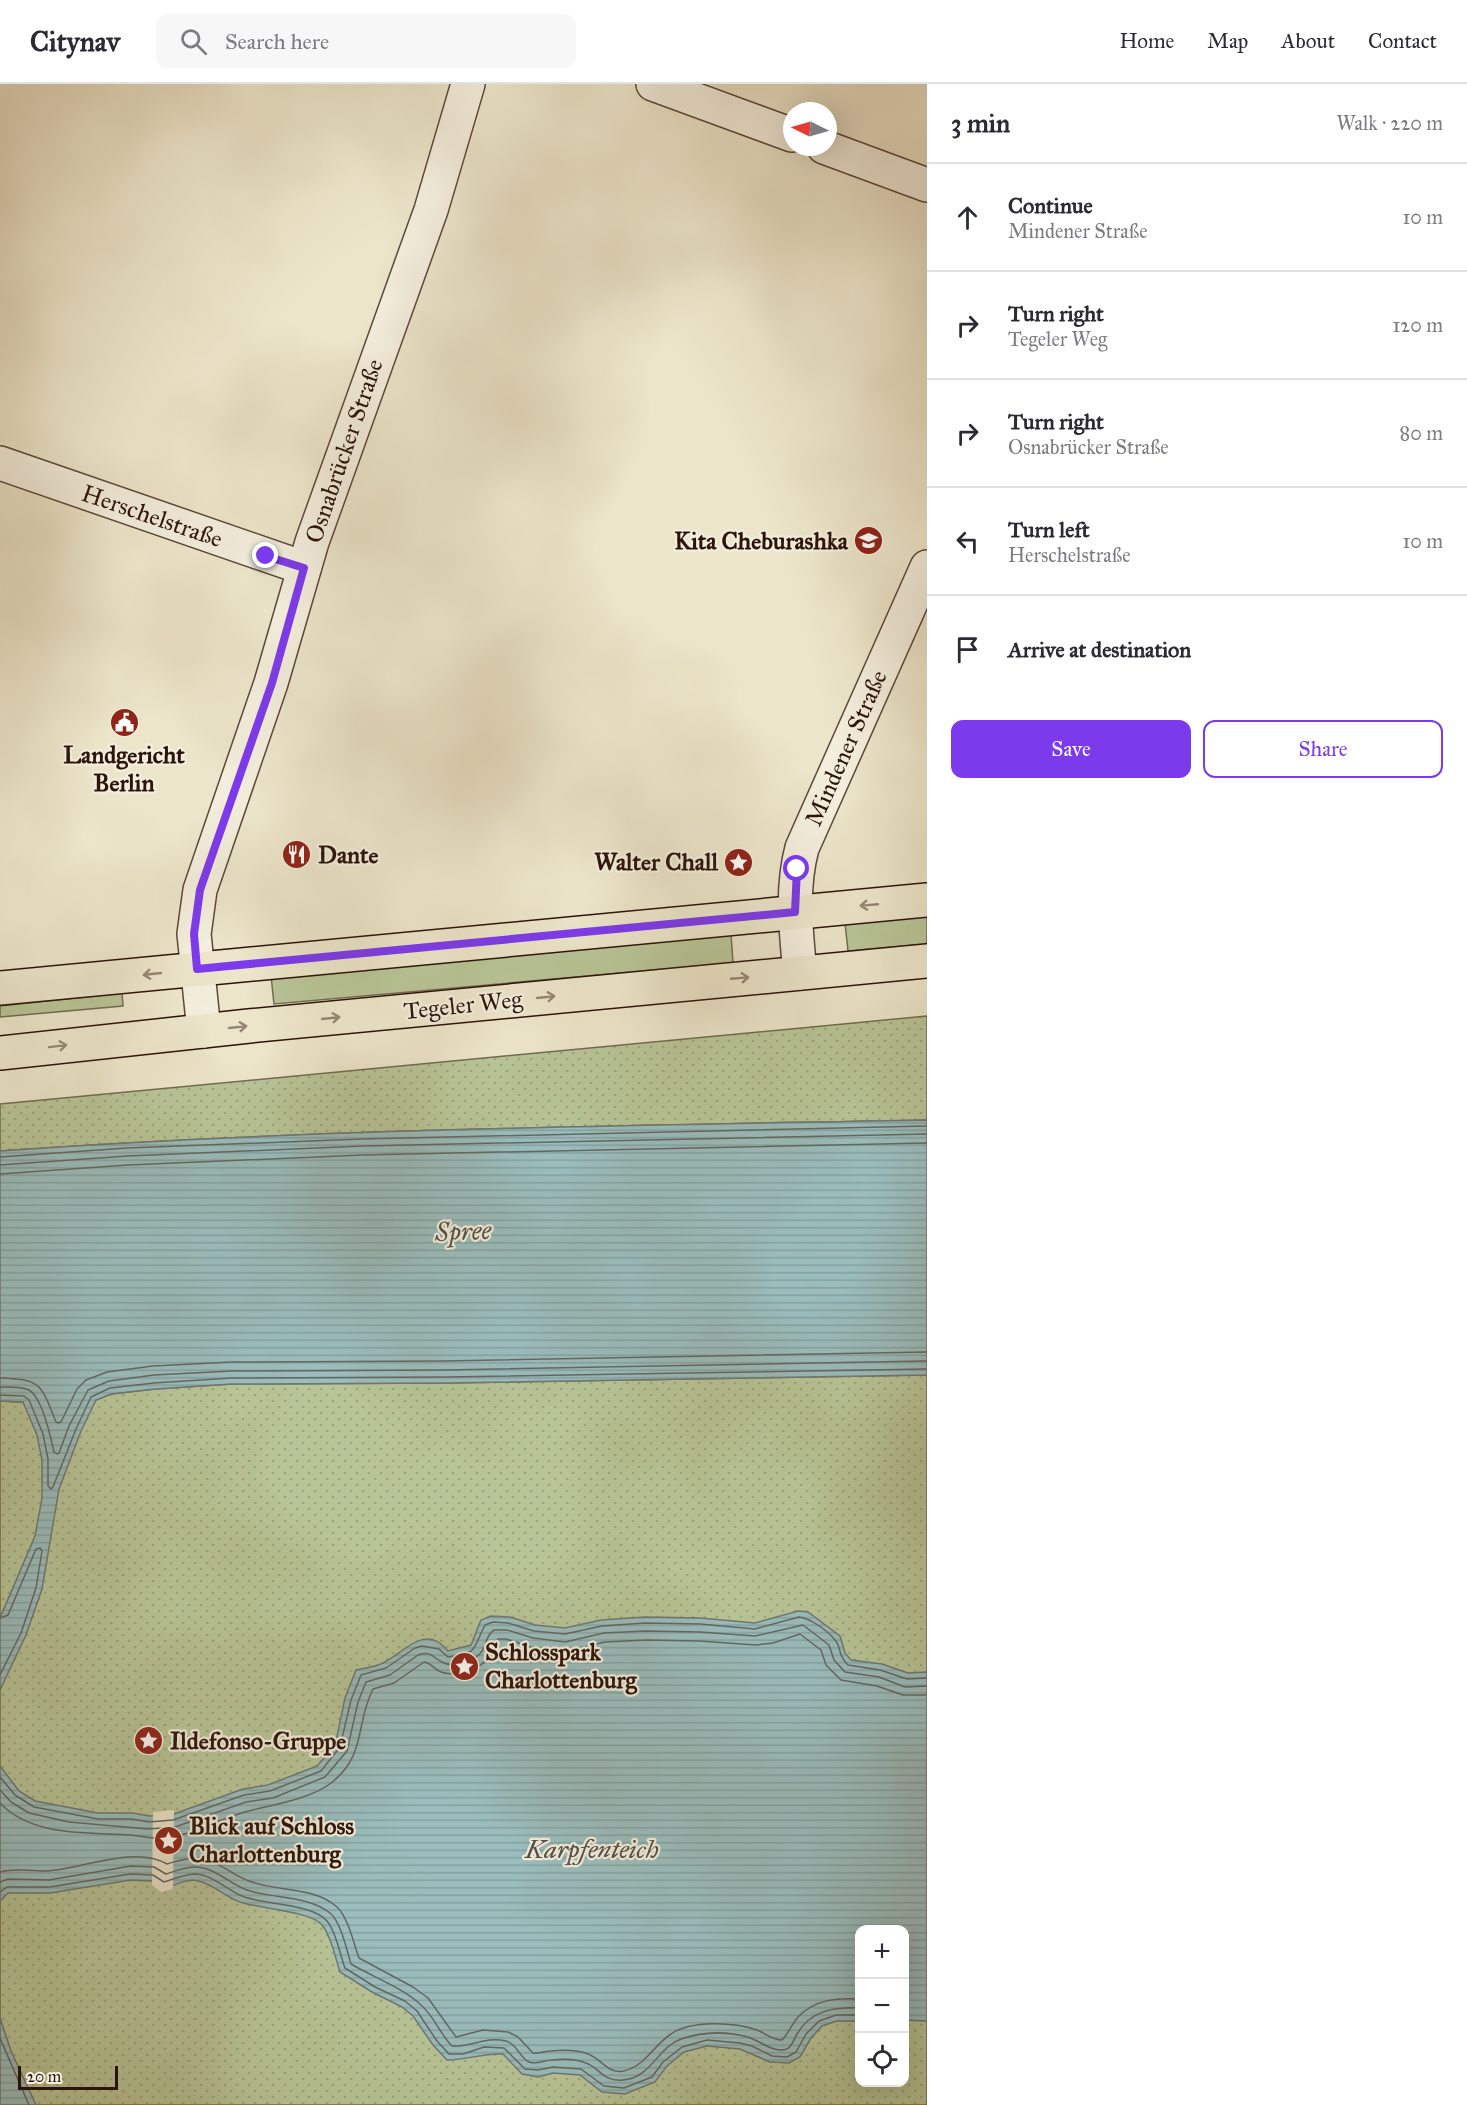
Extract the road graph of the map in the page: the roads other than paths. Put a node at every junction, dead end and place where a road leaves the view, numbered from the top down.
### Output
1 (468, 84) edge
2 (653, 84) edge
3 (783, 132) edge
4 (837, 152) edge
5 (927, 185) edge
6 (0, 463) edge
7 (927, 567) edge
8 (304, 568) junction
9 (927, 900) edge
10 (795, 912) junction
11 (927, 961) edge
12 (197, 969) junction
13 (800, 973) junction
14 (0, 988) edge
15 (204, 1031) junction
16 (0, 1053) edge

1 - 8 street, Osnabrücker Straße
2 - 3 street
4 - 5 street
6 - 8 street, Herschelstraße
7 - 10 street, Mindener Straße
8 - 12 street, Osnabrücker Straße
9 -> 10 main road
10 - 12 main road
10 - 13 street, Mindener Straße
11 - 13 main road, Tegeler Weg
12 -> 14 main road
12 - 15 street, Osnabrücker Straße
15 -> 13 main road, Tegeler Weg
16 -> 15 main road, Tegeler Weg

